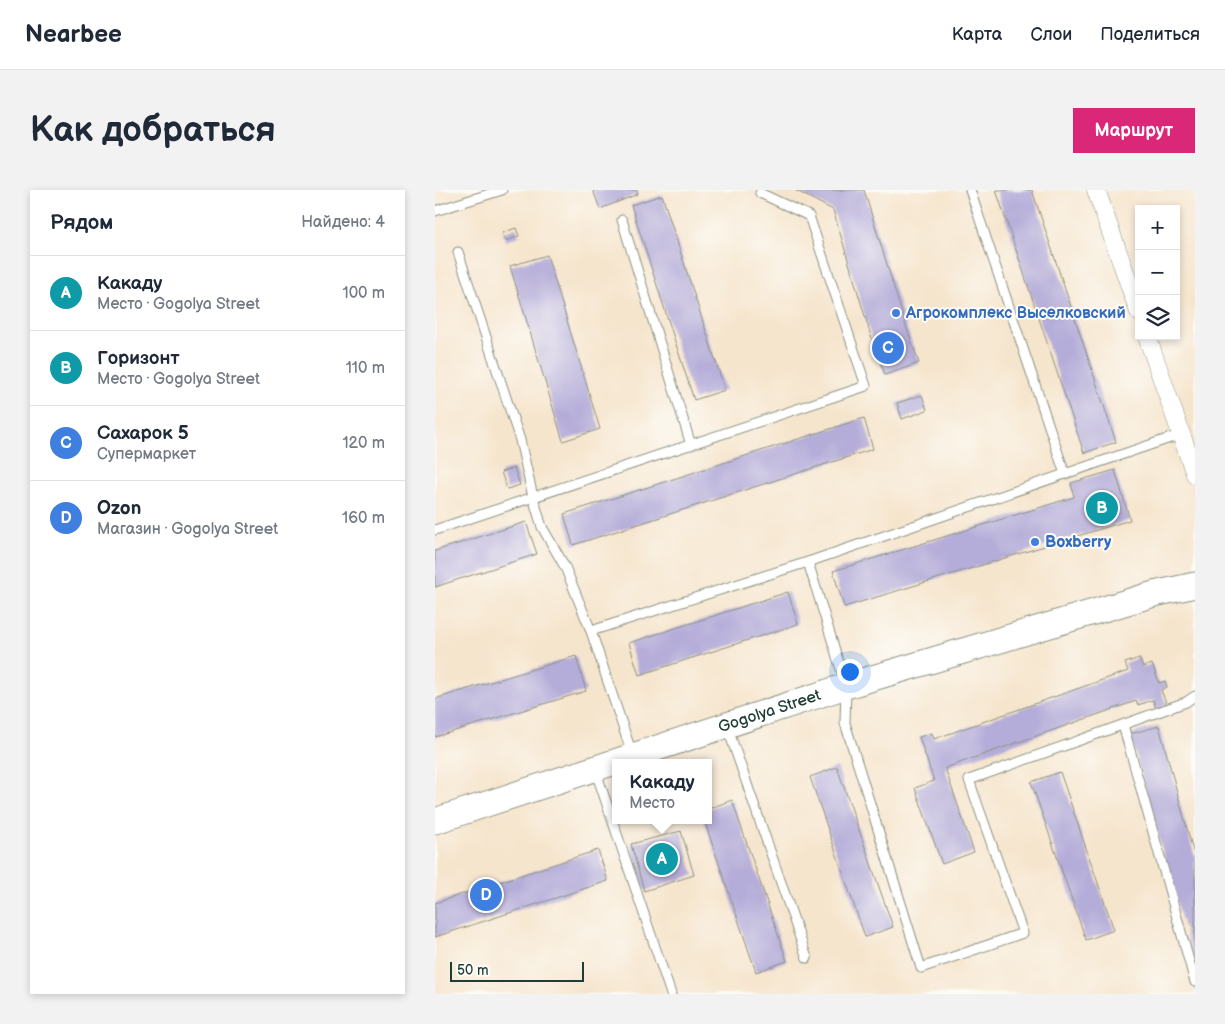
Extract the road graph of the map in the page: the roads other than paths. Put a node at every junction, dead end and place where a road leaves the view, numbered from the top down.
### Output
1 (502, 190) edge
2 (970, 190) edge
3 (1096, 190) edge
4 (760, 193) dead end
5 (435, 211) edge
6 (622, 220) dead end
7 (458, 252) dead end
8 (1135, 301) edge
9 (1148, 340) edge
10 (1182, 434) junction
11 (691, 445) junction
12 (1065, 474) junction
13 (1195, 474) edge
14 (533, 497) junction
15 (435, 530) edge
16 (808, 562) junction
17 (1195, 585) edge
18 (591, 631) junction
19 (846, 686) junction
20 (1195, 696) edge
21 (1123, 725) junction
22 (727, 726) junction
23 (633, 757) junction
24 (627, 759) edge
25 (612, 764) edge
26 (595, 769) junction
27 (612, 819) edge
28 (435, 821) edge
29 (614, 824) edge
30 (807, 958) dead end
31 (1195, 982) edge
32 (671, 994) edge

1 - 5 lane
2 - 12 lane
3 - 8 street
4 - 11 lane
6 - 11 lane
7 - 14 lane
9 - 10 street
10 - 12 lane
10 - 13 street
11 - 14 lane
12 - 16 lane
14 - 15 lane
14 - 18 lane
16 - 18 lane
16 - 19 lane
17 - 19 main road, Gogolya Street
18 - 23 lane
19 - 21 lane
19 - 22 main road, Gogolya Street
20 - 21 lane
21 - 31 lane
22 - 23 main road, Gogolya Street
22 - 30 lane
23 - 24 main road, Gogolya Street
25 - 26 main road, Gogolya Street
26 - 27 lane
26 - 28 main road, Gogolya Street
29 - 32 lane

